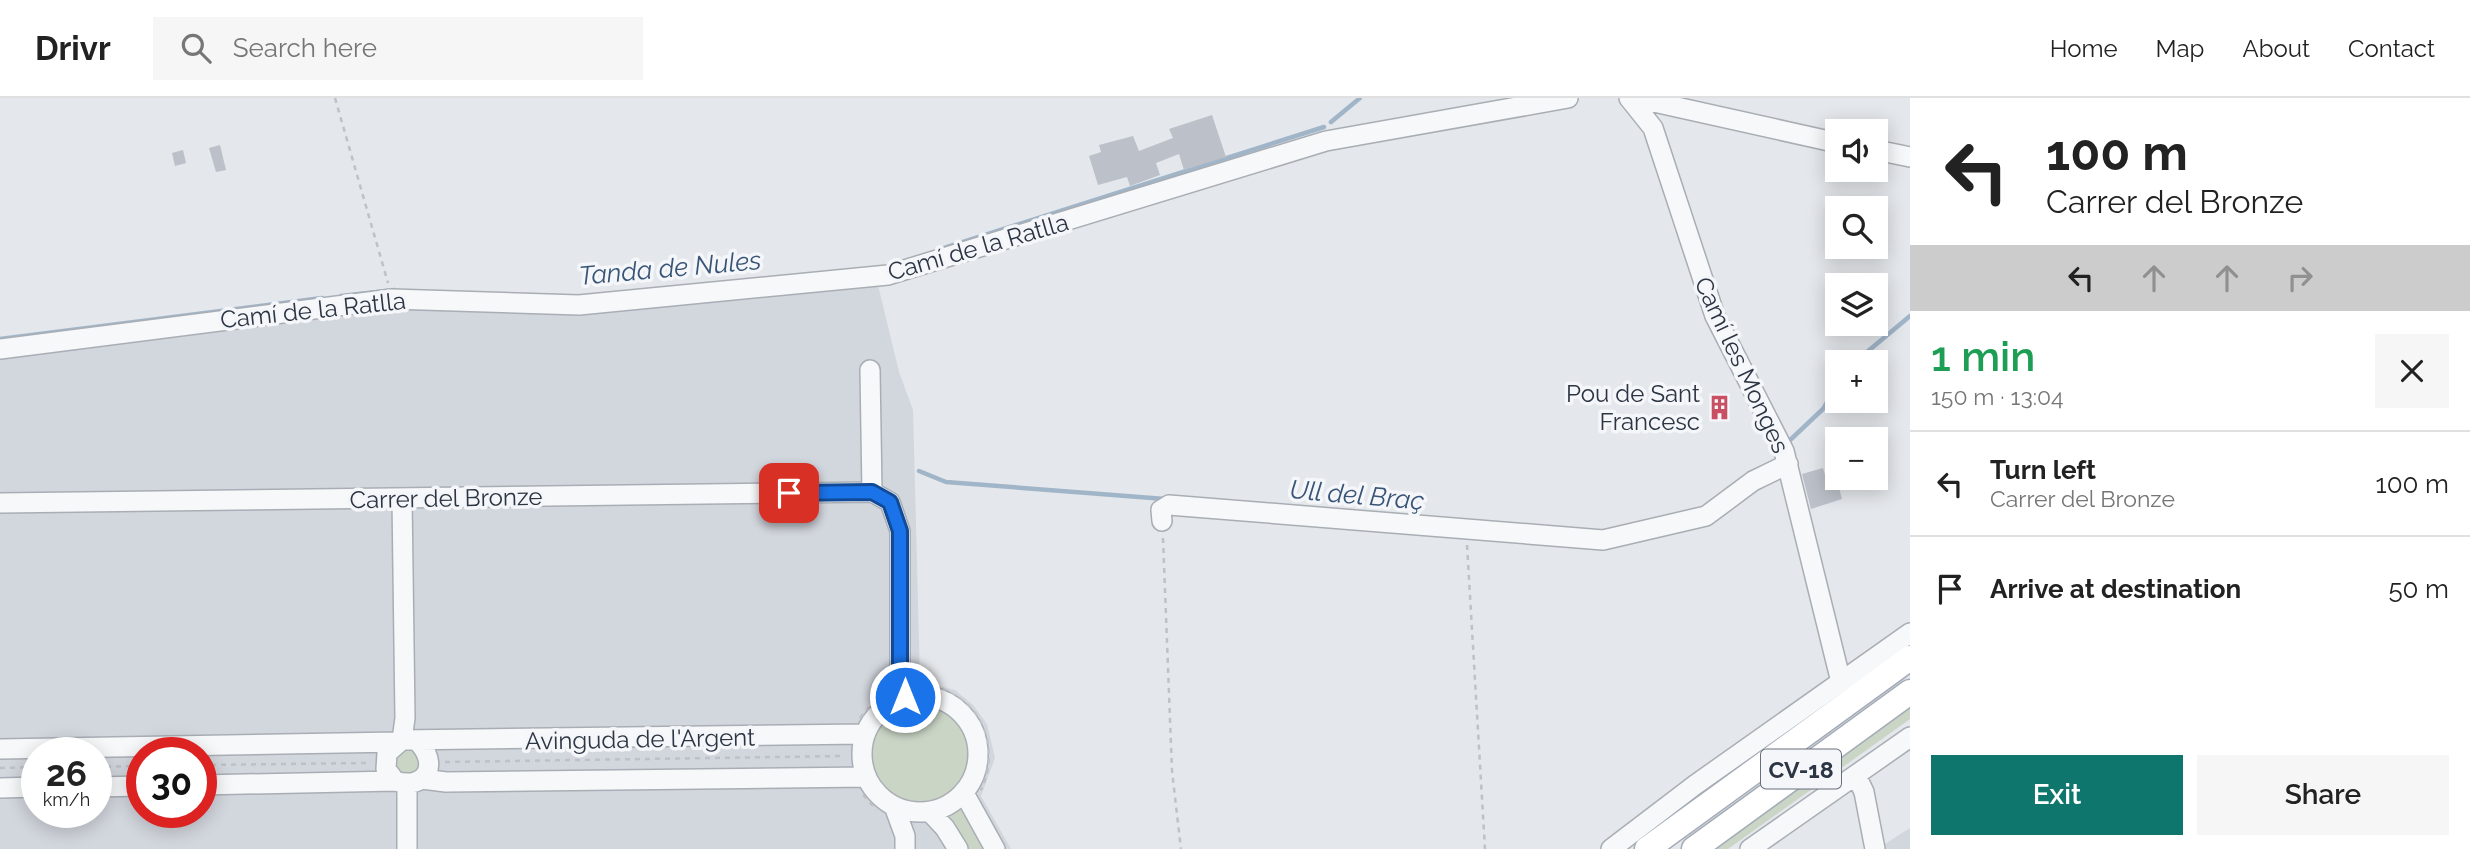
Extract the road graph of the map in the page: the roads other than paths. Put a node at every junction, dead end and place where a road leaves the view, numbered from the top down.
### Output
1 (1568, 98) edge
2 (1629, 98) edge
3 (1636, 98) edge
4 (1825, 140) edge
5 (1888, 152) edge
6 (1910, 157) edge
7 (0, 349) edge
8 (870, 370) dead end
9 (1787, 464) junction
10 (872, 492) junction
11 (402, 498) junction
12 (0, 503) edge
13 (1162, 521) road end
14 (1910, 633) edge
15 (1910, 658) edge
16 (900, 667) junction
17 (1841, 682) junction
18 (1910, 692) edge
19 (917, 695) junction
20 (881, 702) junction
21 (857, 728) junction
22 (1910, 737) edge
23 (405, 741) junction
24 (0, 749) edge
25 (1856, 775) junction
26 (408, 782) junction
27 (861, 784) junction
28 (217, 785) edge
29 (0, 788) edge
30 (21, 788) edge
31 (964, 793) junction
32 (886, 809) junction
33 (924, 812) junction
34 (905, 842) edge
35 (407, 849) edge
36 (958, 849) edge
37 (995, 849) edge
38 (1611, 849) edge
39 (1647, 849) edge
40 (1694, 849) edge
41 (1749, 849) edge
42 (1875, 849) edge

1 - 7 street, Camí de la Ratlla
2 - 9 street, Camí les Monges
3 - 4 street
5 - 6 street
8 - 10 street
9 - 13 street
9 - 17 street, Camí les Monges
10 - 11 street, Carrer del Bronze
10 - 16 street, Carrer del Bronze
11 - 12 street, Carrer del Bronze
11 - 23 street
14 - 17 street
15 - 39 main road, CV-18
16 - 19 street
16 - 20 street
17 - 38 street
18 - 40 main road, CV-18
19 - 20 street
19 - 31 street
20 - 21 street
21 - 23 street, Avinguda de l'Argent
21 - 27 street
22 - 25 street
23 - 24 street, Avinguda de l'Argent
23 - 26 street
23 - 26 street
25 - 41 street
25 - 42 street
26 - 27 street, Avinguda de l'Argent
26 - 28 street, Avinguda de l'Argent
26 - 35 street
27 - 32 street
29 - 30 street
31 - 33 street
31 - 37 street
32 - 33 street
32 - 34 street
33 - 34 street
33 - 36 street

